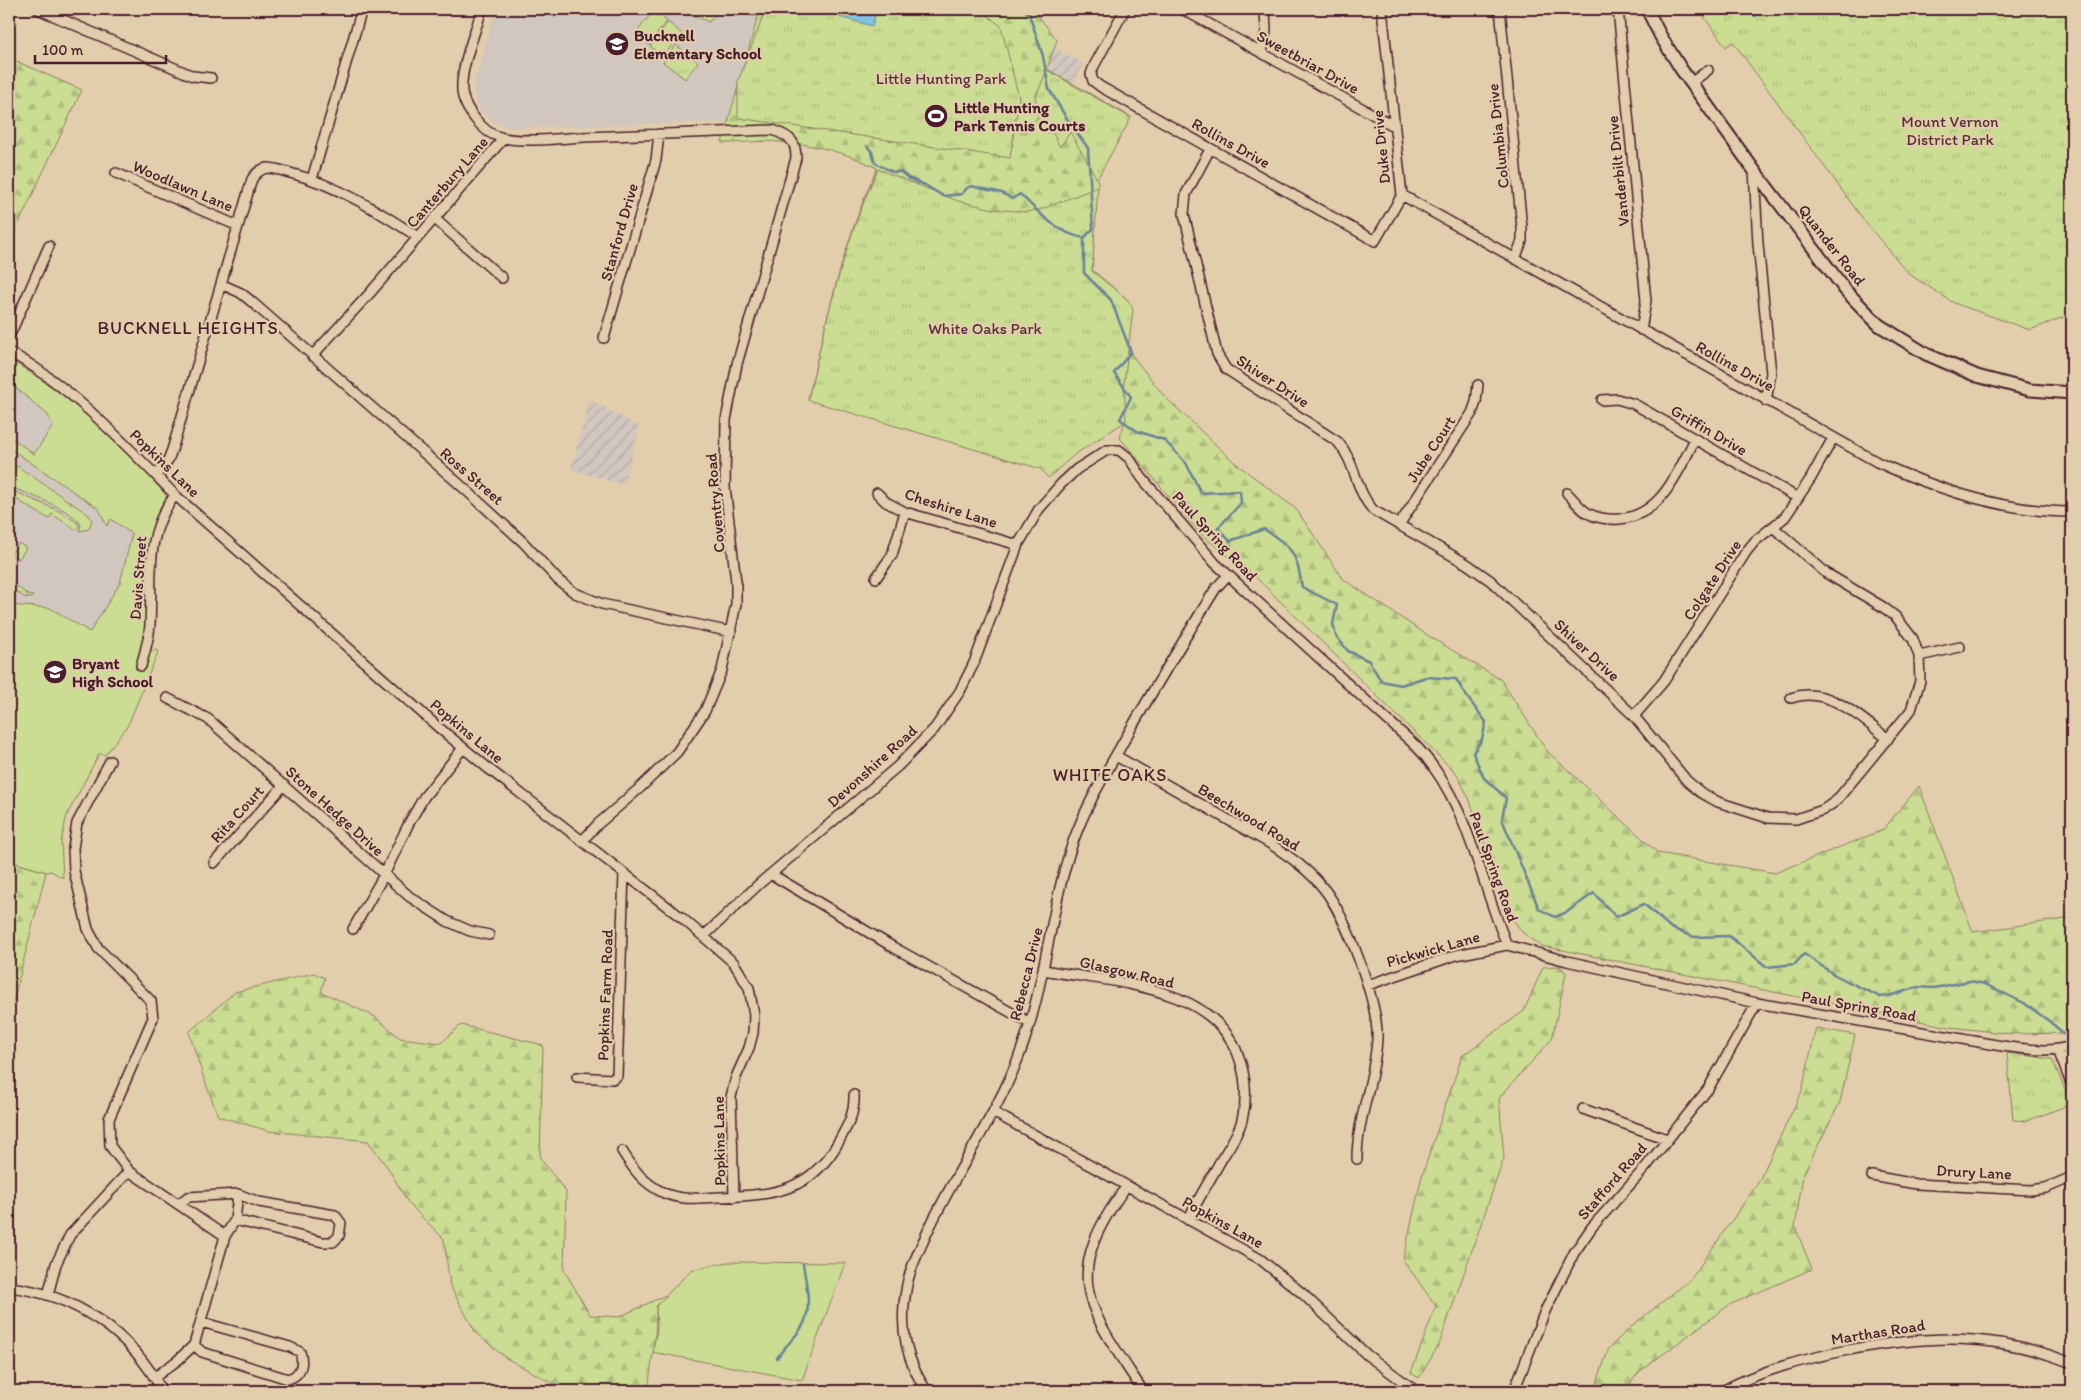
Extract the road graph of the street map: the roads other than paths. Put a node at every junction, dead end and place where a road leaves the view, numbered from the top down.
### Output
1 (38, 9) edge
2 (362, 9) edge
3 (482, 9) edge
4 (1125, 9) edge
5 (1182, 9) edge
6 (1265, 9) edge
7 (1382, 9) edge
8 (1500, 9) edge
9 (1618, 9) edge
10 (1647, 9) edge
11 (1262, 54) junction
12 (1708, 70) dead end
13 (211, 78) dead end
14 (1691, 83) junction
15 (1394, 126) junction
16 (773, 130) joint
17 (659, 134) junction
18 (504, 138) junction
19 (1210, 148) junction
20 (1754, 170) junction
21 (116, 173) dead end
22 (312, 179) junction
23 (1402, 195) junction
24 (435, 219) junction
25 (1387, 220) joint
26 (238, 226) junction
27 (418, 237) junction
28 (50, 246) dead end
29 (1515, 259) junction
30 (502, 278) dead end
31 (221, 284) junction
32 (1641, 330) junction
33 (9, 337) edge
34 (604, 338) dead end
35 (9, 352) edge
36 (312, 356) junction
37 (1478, 385) dead end
38 (2072, 394) edge
39 (1602, 400) dead end
40 (1766, 401) junction
41 (1833, 438) junction
42 (1695, 439) junction
43 (1119, 450) joint
44 (157, 474) junction
45 (1567, 493) dead end
46 (877, 494) dead end
47 (175, 495) junction
48 (1798, 498) junction
49 (905, 512) junction
50 (2072, 512) edge
51 (1399, 525) junction
52 (1773, 527) junction
53 (1018, 545) junction
54 (1228, 575) junction
55 (876, 578) dead end
56 (731, 632) junction
57 (1960, 647) dead end
58 (1919, 656) junction
59 (141, 666) dead end
60 (167, 698) dead end
61 (1791, 698) dead end
62 (1634, 716) junction
63 (1888, 739) junction
64 (463, 748) junction
65 (1116, 756) junction
66 (110, 761) dead end
67 (284, 786) junction
68 (582, 841) junction
69 (214, 863) dead end
70 (624, 873) junction
71 (771, 874) junction
72 (384, 875) junction
73 (353, 929) dead end
74 (489, 935) dead end
75 (704, 936) junction
76 (1508, 945) junction
77 (1044, 970) junction
78 (1368, 985) junction
79 (1757, 1003) junction
80 (1030, 1023) junction
81 (2072, 1046) edge
82 (2058, 1050) junction
83 (576, 1077) dead end
84 (2072, 1086) edge
85 (854, 1095) dead end
86 (1583, 1110) dead end
87 (993, 1112) junction
88 (1666, 1140) junction
89 (622, 1151) dead end
90 (1356, 1159) dead end
91 (129, 1171) junction
92 (1872, 1176) dead end
93 (2072, 1177) edge
94 (1126, 1187) junction
95 (238, 1194) junction
96 (734, 1197) junction
97 (178, 1204) junction
98 (235, 1220) junction
99 (1188, 1220) junction
100 (225, 1236) junction
101 (9, 1287) edge
102 (48, 1294) junction
103 (201, 1322) junction
104 (194, 1345) junction
105 (2072, 1363) edge
106 (155, 1377) junction
107 (162, 1391) edge
108 (927, 1391) edge
109 (1143, 1391) edge
110 (1416, 1391) edge
111 (1514, 1391) edge
112 (1722, 1391) edge

1 - 13 street
2 - 22 street
3 - 18 street
4 - 19 street, Rollins Drive
5 - 11 street, Sweetbriar Drive
6 - 11 street
7 - 15 street, Duke Drive
8 - 29 street, Columbia Drive
9 - 32 street, Vanderbilt Drive
10 - 14 street, Quander Road
11 - 15 street, Sweetbriar Drive
12 - 14 street
14 - 20 street, Quander Road
15 - 23 street, Duke Drive
16 - 17 street, Canterbury Lane
16 - 56 street, Coventry Road
17 - 18 street, Canterbury Lane
17 - 34 street, Stanford Drive
18 - 24 street, Canterbury Lane
19 - 25 street, Rollins Drive
19 - 51 street, Shiver Drive
20 - 38 street, Quander Road
20 - 40 street
21 - 26 street, Woodlawn Lane
22 - 26 street
22 - 27 street
23 - 25 street, Duke Drive
23 - 29 street, Rollins Drive
24 - 27 street, Canterbury Lane
24 - 30 street
26 - 31 street
27 - 36 street, Canterbury Lane
28 - 33 street
29 - 32 street, Rollins Drive
31 - 36 street, Ross Street
31 - 44 street
32 - 40 street, Rollins Drive
35 - 44 street, Popkins Lane
36 - 56 street, Ross Street
37 - 51 street, Jube Court
39 - 42 street, Griffin Drive
40 - 41 street, Rollins Drive
41 - 48 street, Colgate Drive
41 - 50 street, Rollins Drive
42 - 45 street
42 - 48 street, Griffin Drive
43 - 53 street, Devonshire Road
43 - 54 street, Paul Spring Road
44 - 47 street, Popkins Lane
46 - 49 street, Cheshire Lane
47 - 59 street, Davis Street
47 - 64 street, Popkins Lane
48 - 52 street, Colgate Drive
49 - 53 street, Cheshire Lane
49 - 55 street
51 - 62 street, Shiver Drive
52 - 58 street, Shiver Drive
52 - 62 street, Colgate Drive
53 - 71 street, Devonshire Road
54 - 65 street, Rebecca Drive
54 - 76 street, Paul Spring Road
56 - 68 street, Coventry Road
57 - 58 street
58 - 63 street, Shiver Drive
60 - 67 street, Stone Hedge Drive
61 - 63 street
62 - 63 street, Shiver Drive
64 - 68 street, Popkins Lane
64 - 72 street
65 - 77 street, Rebecca Drive
65 - 78 street, Beechwood Road
66 - 91 street
67 - 69 street, Rita Court
67 - 72 street, Stone Hedge Drive
68 - 70 street, Popkins Lane
70 - 75 street, Popkins Lane
70 - 83 street, Popkins Farm Road
71 - 75 street, Devonshire Road
71 - 80 street
72 - 73 street
72 - 74 street, Stone Hedge Drive
75 - 96 street, Popkins Lane
76 - 78 street, Pickwick Lane
76 - 79 street, Paul Spring Road
77 - 80 street, Rebecca Drive
77 - 99 street, Glasgow Road
78 - 90 street, Beechwood Road
79 - 82 street, Paul Spring Road
79 - 88 street, Stafford Road
80 - 87 street, Rebecca Drive
81 - 82 street, Paul Spring Road
82 - 84 street
85 - 96 street
86 - 88 street
87 - 94 street, Popkins Lane
87 - 108 street, Rebecca Drive
88 - 111 street, Stafford Road
89 - 96 street
91 - 97 street
91 - 102 street
92 - 93 street, Drury Lane
94 - 99 street, Popkins Lane
94 - 109 street
95 - 97 street
95 - 98 street
95 - 98 street
97 - 100 street
98 - 100 street
99 - 110 street, Popkins Lane
100 - 103 street
101 - 102 street
102 - 106 street
103 - 104 street
103 - 104 street
104 - 106 street
105 - 112 street, Marthas Road
106 - 107 street

